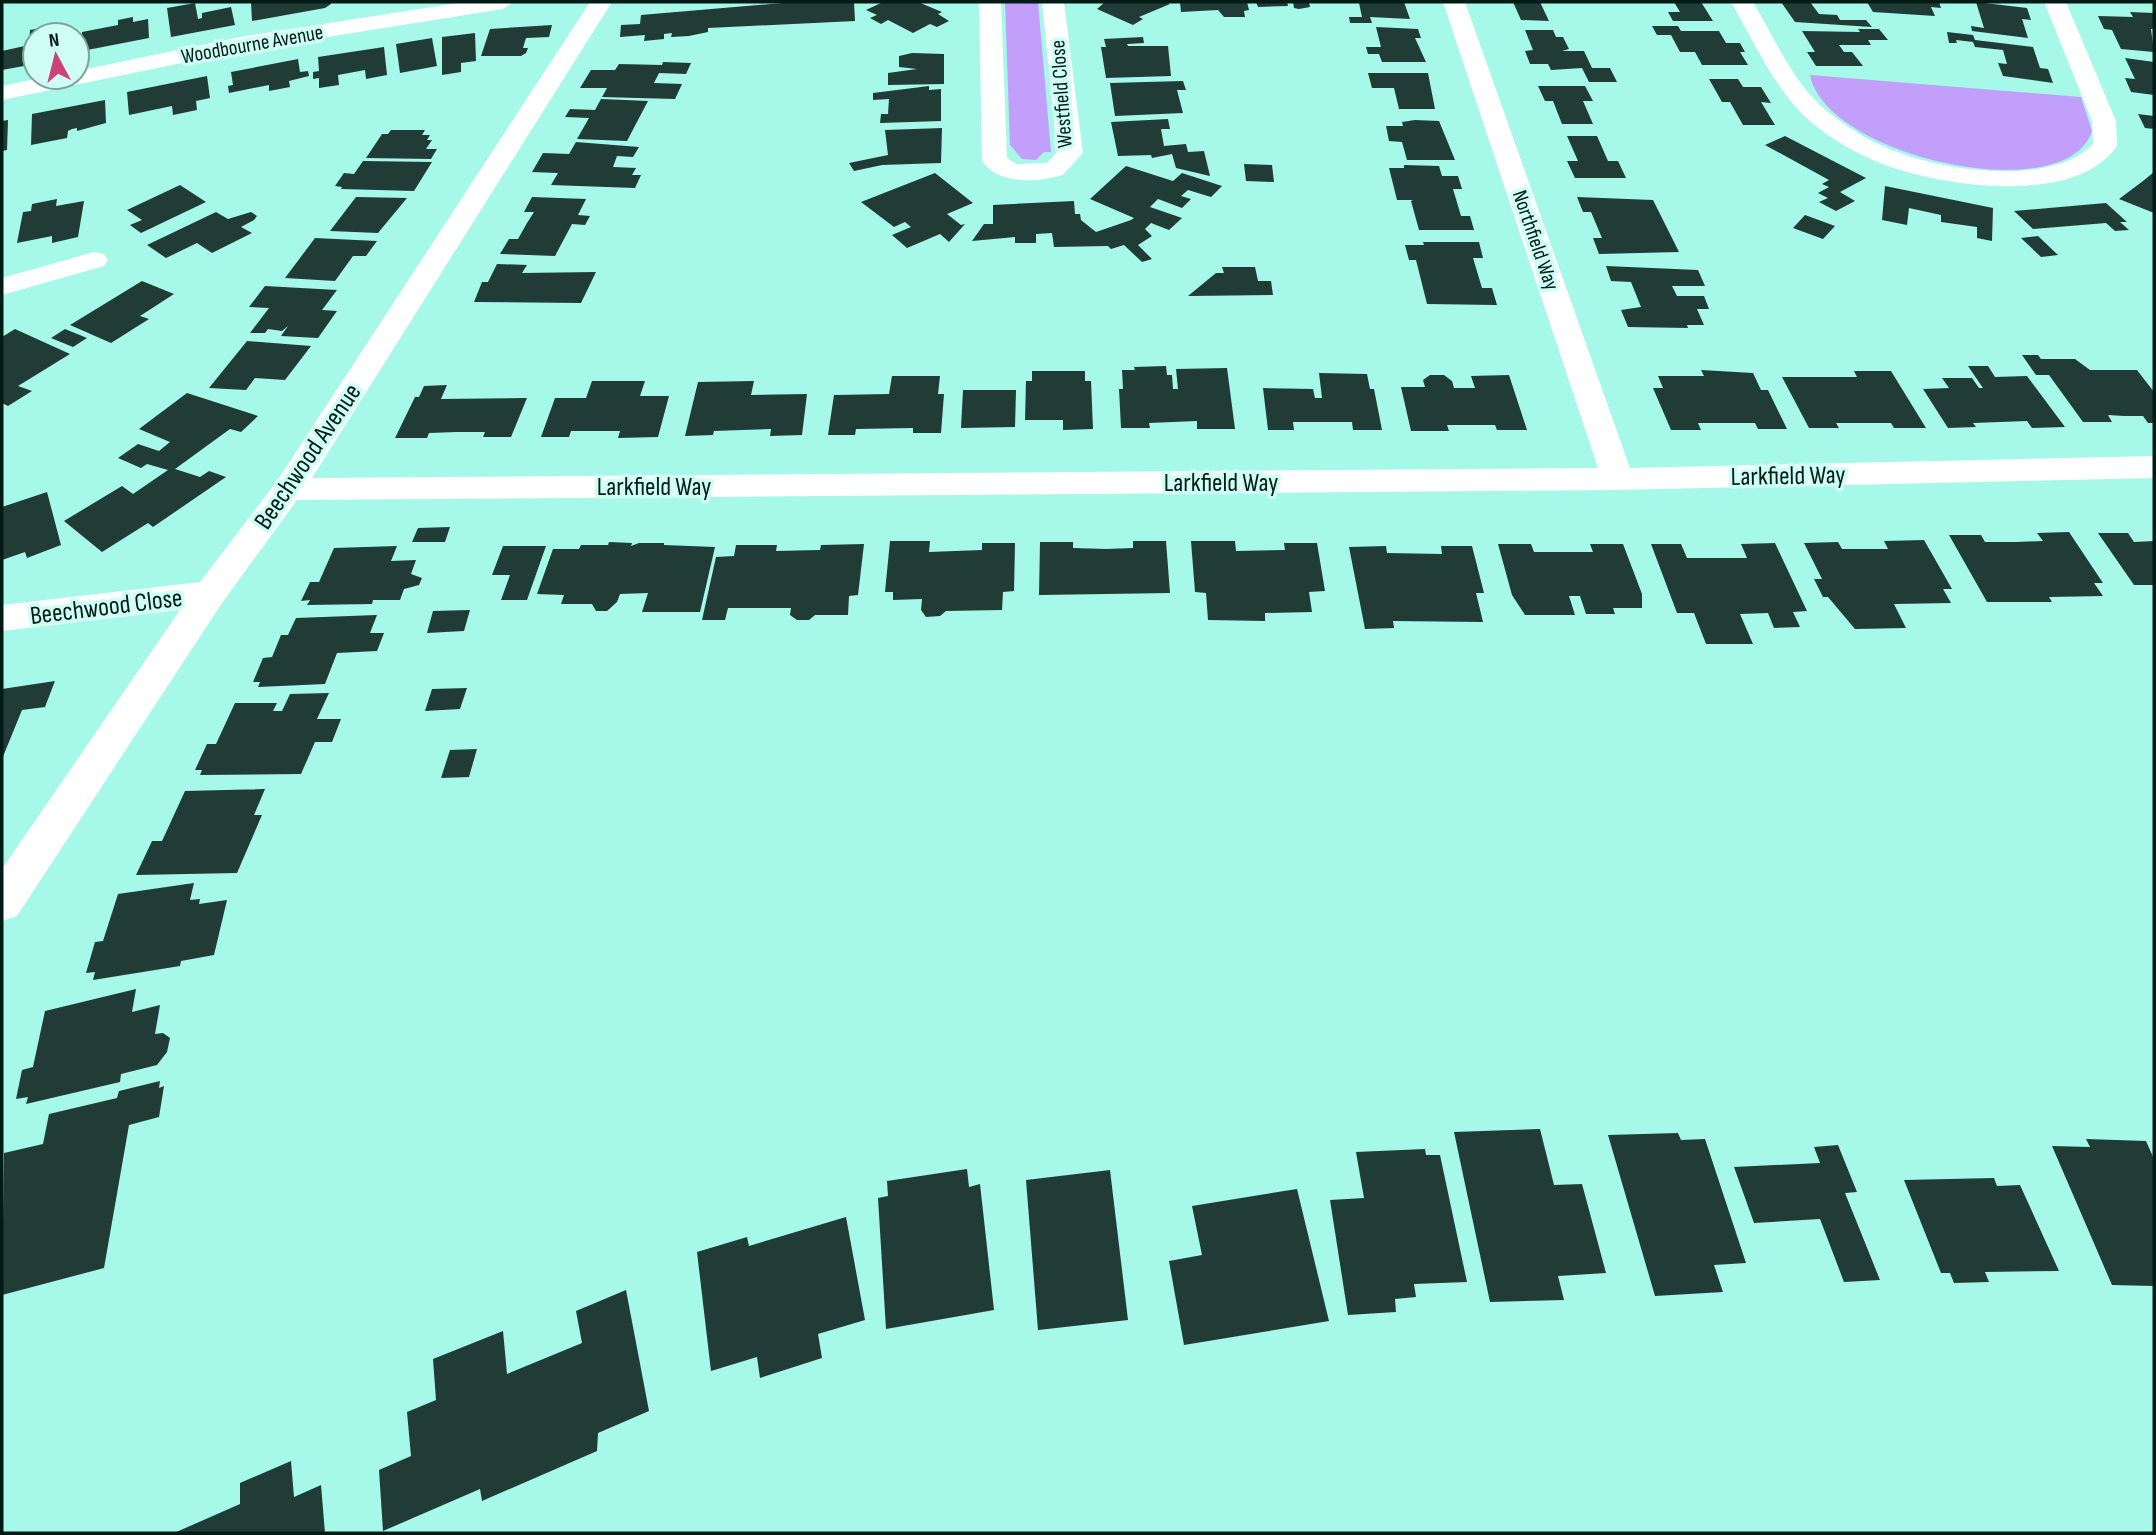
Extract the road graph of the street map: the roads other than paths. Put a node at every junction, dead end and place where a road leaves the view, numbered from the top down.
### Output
1 (503, 2) edge
2 (601, 2) edge
3 (990, 2) edge
4 (1053, 2) edge
5 (1454, 2) edge
6 (1742, 2) edge
7 (2054, 2) edge
8 (2, 93) edge
9 (94, 260) dead end
10 (2, 288) edge
11 (2154, 467) edge
12 (1618, 479) junction
13 (288, 489) junction
14 (210, 594) junction
15 (2, 618) edge
16 (2, 903) edge

1 - 8 street, Woodbourne Avenue
2 - 13 street, Beechwood Avenue
3 - 4 street, Westfield Close
5 - 12 street, Northfield Way
6 - 7 street
9 - 10 street
11 - 12 street, Larkfield Way
12 - 13 street, Larkfield Way
13 - 14 street, Beechwood Avenue
14 - 15 street, Beechwood Close
14 - 16 street, Beechwood Avenue

